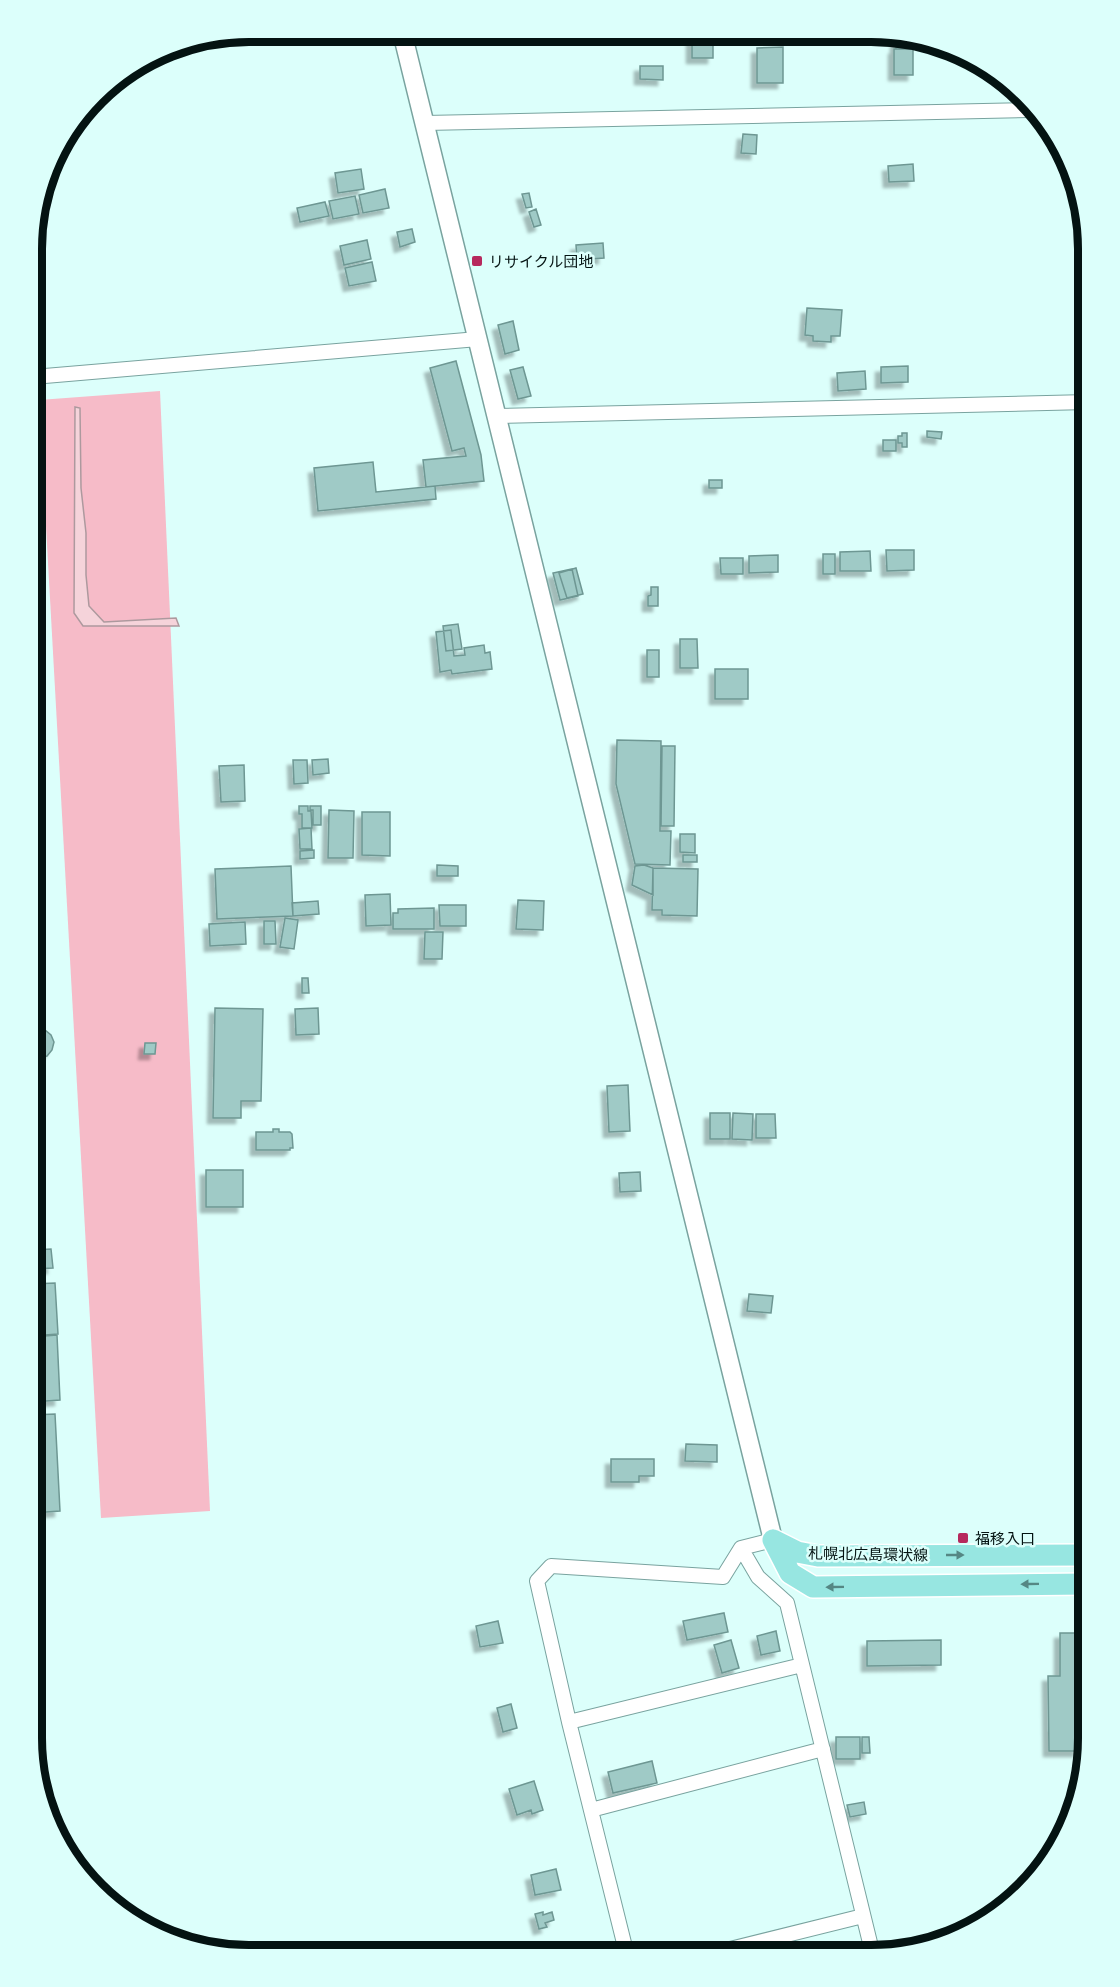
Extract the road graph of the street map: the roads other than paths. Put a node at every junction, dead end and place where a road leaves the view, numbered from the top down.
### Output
1 (405, 42) edge
2 (1024, 110) edge
3 (425, 123) junction
4 (478, 339) junction
5 (42, 376) edge
6 (1078, 402) edge
7 (497, 416) junction
8 (773, 1540) junction
9 (741, 1548) junction
10 (1078, 1555) edge
11 (1078, 1584) edge
12 (802, 1665) junction
13 (569, 1722) junction
14 (822, 1749) junction
15 (591, 1810) junction
16 (863, 1916) junction
17 (625, 1945) edge
18 (746, 1945) edge
19 (870, 1945) edge

1 - 3 street
2 - 3 street
3 - 4 street
4 - 5 street
4 - 7 street
6 - 7 street
7 - 8 street
8 - 9 street
8 -> 10 main road, 札幌北広島環状線
11 -> 8 main road, 札幌北広島環状線
9 - 12 street
9 - 13 street
12 - 13 street
12 - 14 street
13 - 15 street
14 - 15 street
14 - 16 street
15 - 17 street
16 - 18 street
16 - 19 street

